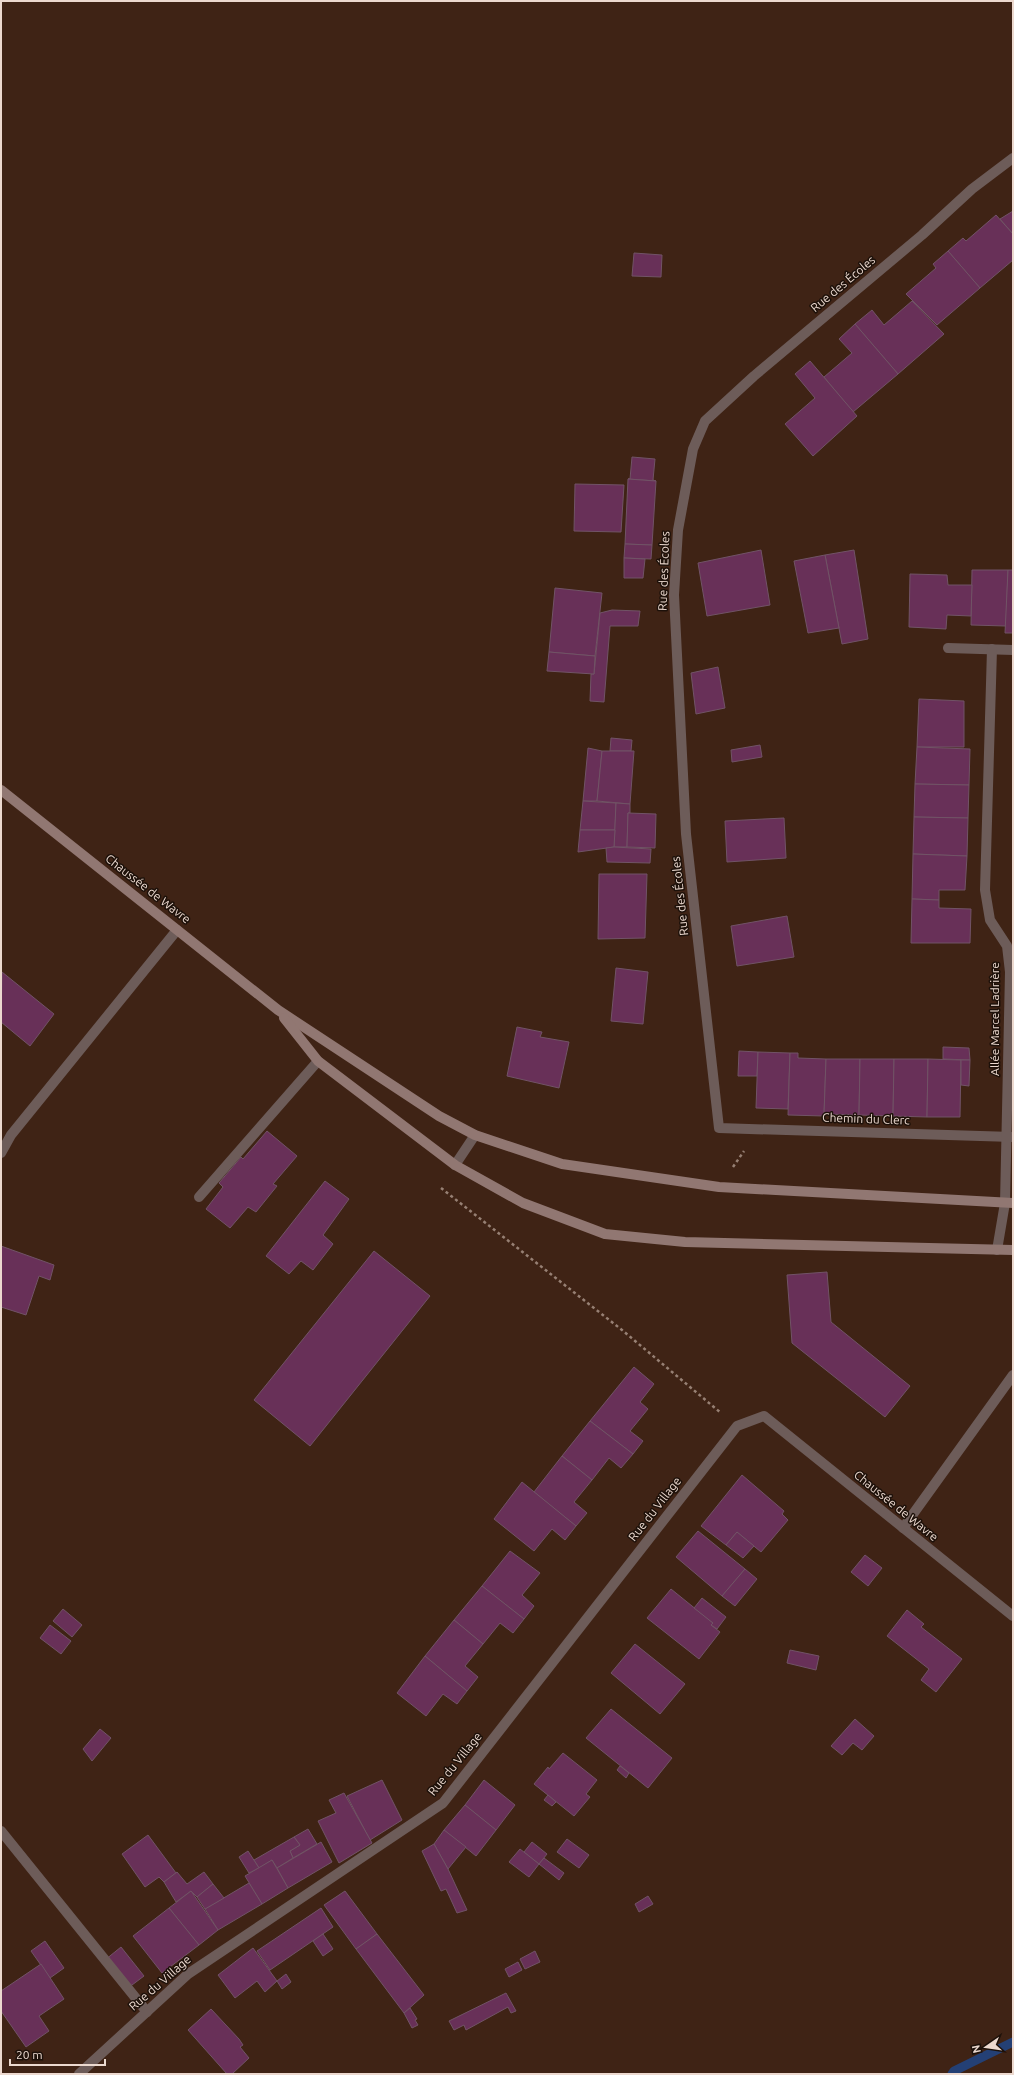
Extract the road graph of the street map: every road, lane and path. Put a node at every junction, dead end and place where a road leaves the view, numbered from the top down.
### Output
1 (1013, 158) edge
2 (948, 648) dead end
3 (992, 649) junction
4 (1013, 650) edge
5 (1, 790) edge
6 (177, 930) junction
7 (278, 1010) junction
8 (318, 1061) junction
9 (719, 1128) joint
10 (759, 1129) junction
11 (475, 1135) junction
12 (1010, 1137) edge
13 (1, 1153) edge
14 (455, 1165) junction
15 (719, 1187) junction
16 (441, 1188) dead end
17 (199, 1197) dead end
18 (1009, 1203) edge
19 (997, 1250) junction
20 (1013, 1250) edge
21 (1013, 1375) edge
22 (737, 1426) junction
23 (903, 1528) junction
24 (1013, 1616) edge
25 (1, 1831) edge
26 (146, 2012) junction
27 (79, 2074) edge

1 - 9 street, Rue des Écoles
2 - 3 street
3 - 4 street
3 - 12 street, Allée Marcel Ladrière
5 - 6 main road, Chaussée de Wavre
6 - 7 main road, Chaussée de Wavre
6 - 13 street
7 - 8 main road
7 - 11 main road
8 - 14 main road
8 - 17 street
9 - 10 street, Chemin du Clerc
10 - 12 street, Chemin du Clerc
10 - 15 path
11 - 14 street
11 - 15 main road
12 - 18 street, Allée Marcel Ladrière
14 - 19 main road
15 - 18 main road
16 - 22 path
18 - 19 street, Allée Marcel Ladrière
19 - 20 main road
21 - 23 street
22 - 23 street, Chaussée de Wavre
22 - 26 street, Rue du Village
23 - 24 street, Chaussée de Wavre
25 - 26 street
26 - 27 street, Rue du Village

